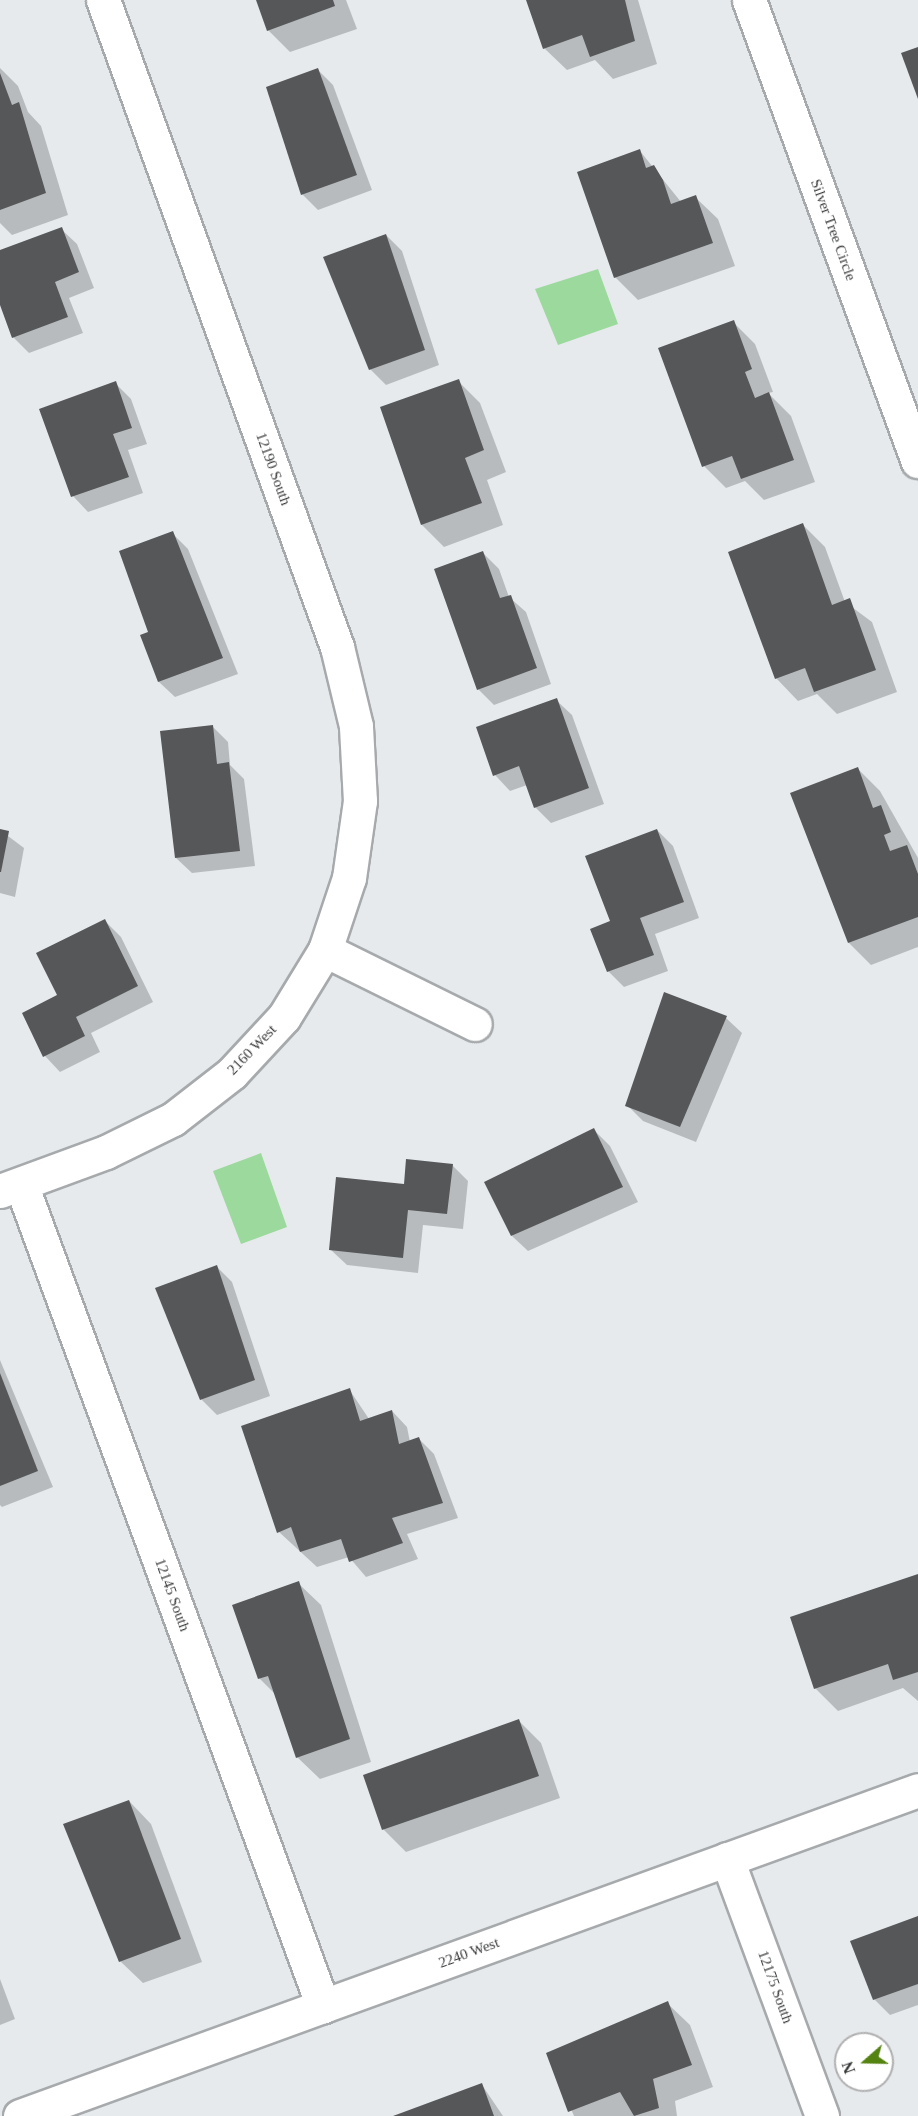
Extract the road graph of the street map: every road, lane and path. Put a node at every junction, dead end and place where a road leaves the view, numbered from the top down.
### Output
1 (103, 0) edge
2 (749, 0) edge
3 (918, 461) edge
4 (325, 950) junction
5 (475, 1024) dead end
6 (10, 1188) edge
7 (918, 1790) edge
8 (727, 1859) junction
9 (323, 2006) junction
10 (20, 2116) edge
11 (822, 2116) edge

1 - 4 street, 12190 South
2 - 3 street, Silver Tree Circle
4 - 5 street
4 - 6 street, 2160 West
6 - 9 street, 12145 South
7 - 8 street, 2240 West
8 - 9 street, 2240 West
8 - 11 street, 12175 South
9 - 10 street, 2240 West

